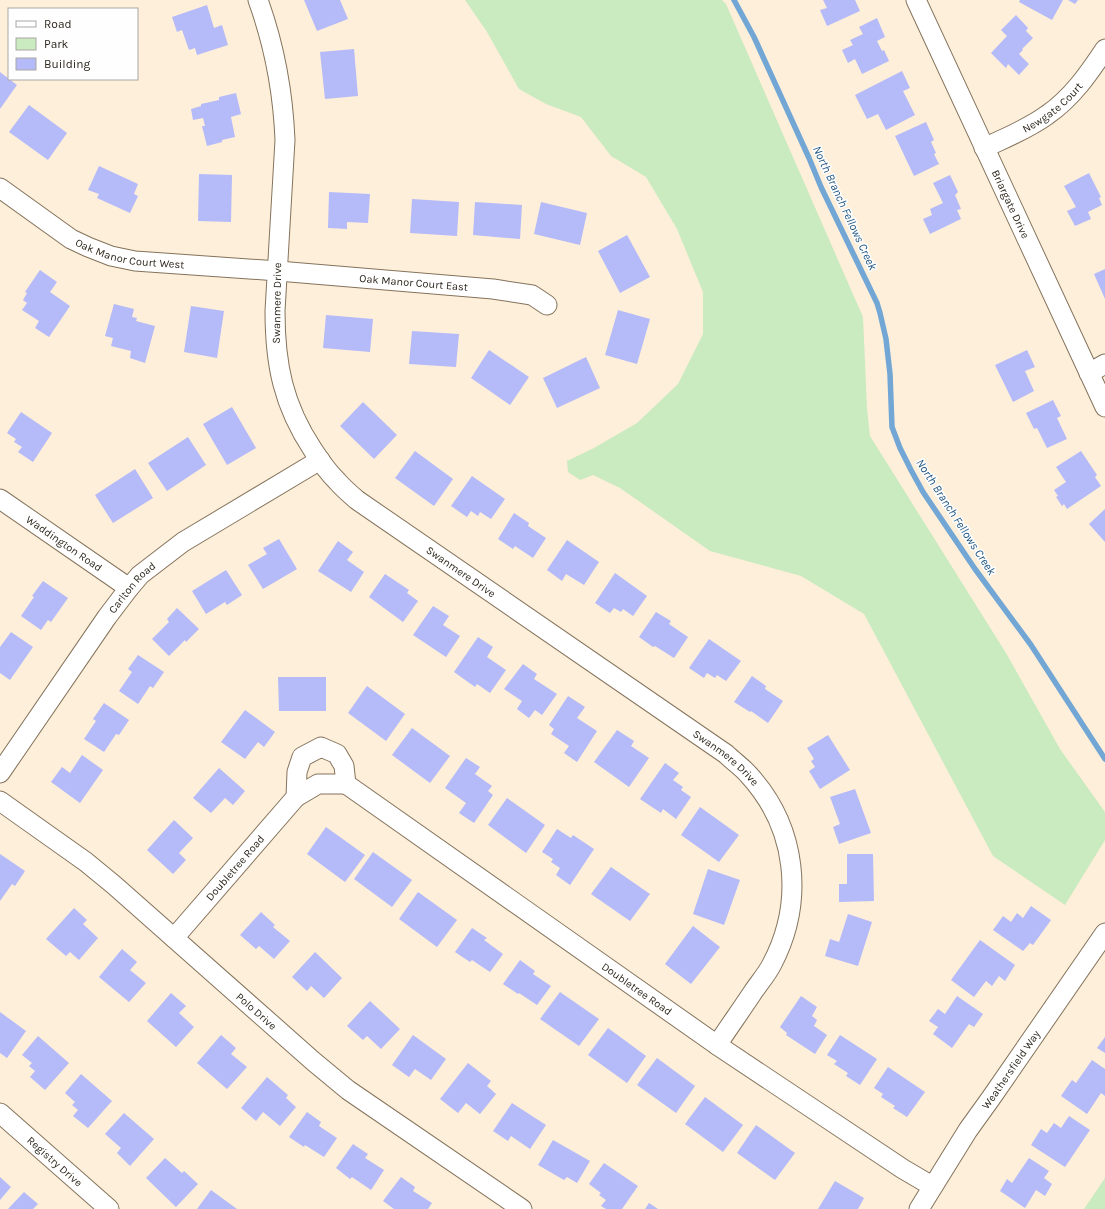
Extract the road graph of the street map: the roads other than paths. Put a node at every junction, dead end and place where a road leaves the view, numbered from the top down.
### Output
1 (258, 0) edge
2 (916, 0) edge
3 (1105, 49) edge
4 (984, 148) junction
5 (0, 188) edge
6 (278, 271) junction
7 (547, 305) dead end
8 (1105, 364) edge
9 (1088, 373) junction
10 (1105, 408) edge
11 (320, 460) junction
12 (0, 499) edge
13 (129, 588) junction
14 (0, 773) edge
15 (346, 784) junction
16 (296, 797) junction
17 (0, 801) edge
18 (1105, 933) edge
19 (174, 938) junction
20 (717, 1045) junction
21 (0, 1113) edge
22 (932, 1186) junction
23 (109, 1209) edge
24 (522, 1209) edge
25 (919, 1209) edge

1 - 6 street, Swanmere Drive
2 - 4 street, Briargate Drive
3 - 4 street, Newgate Court
4 - 9 street, Briargate Drive
5 - 6 street, Oak Manor Court West
6 - 7 street, Oak Manor Court East
6 - 11 street, Swanmere Drive
8 - 9 street
9 - 10 street, Briargate Drive
11 - 13 street, Carlton Road
11 - 20 street, Swanmere Drive
12 - 13 street, Waddington Road
13 - 14 street, Carlton Road
15 - 16 street, Doubletree Road
15 - 16 street
15 - 20 street, Doubletree Road
16 - 19 street, Doubletree Road
17 - 19 street, Polo Drive
18 - 22 street, Weathersfield Way
19 - 24 street, Polo Drive
20 - 22 street, Doubletree Road
21 - 23 street, Registry Drive
22 - 25 street, Weathersfield Way

